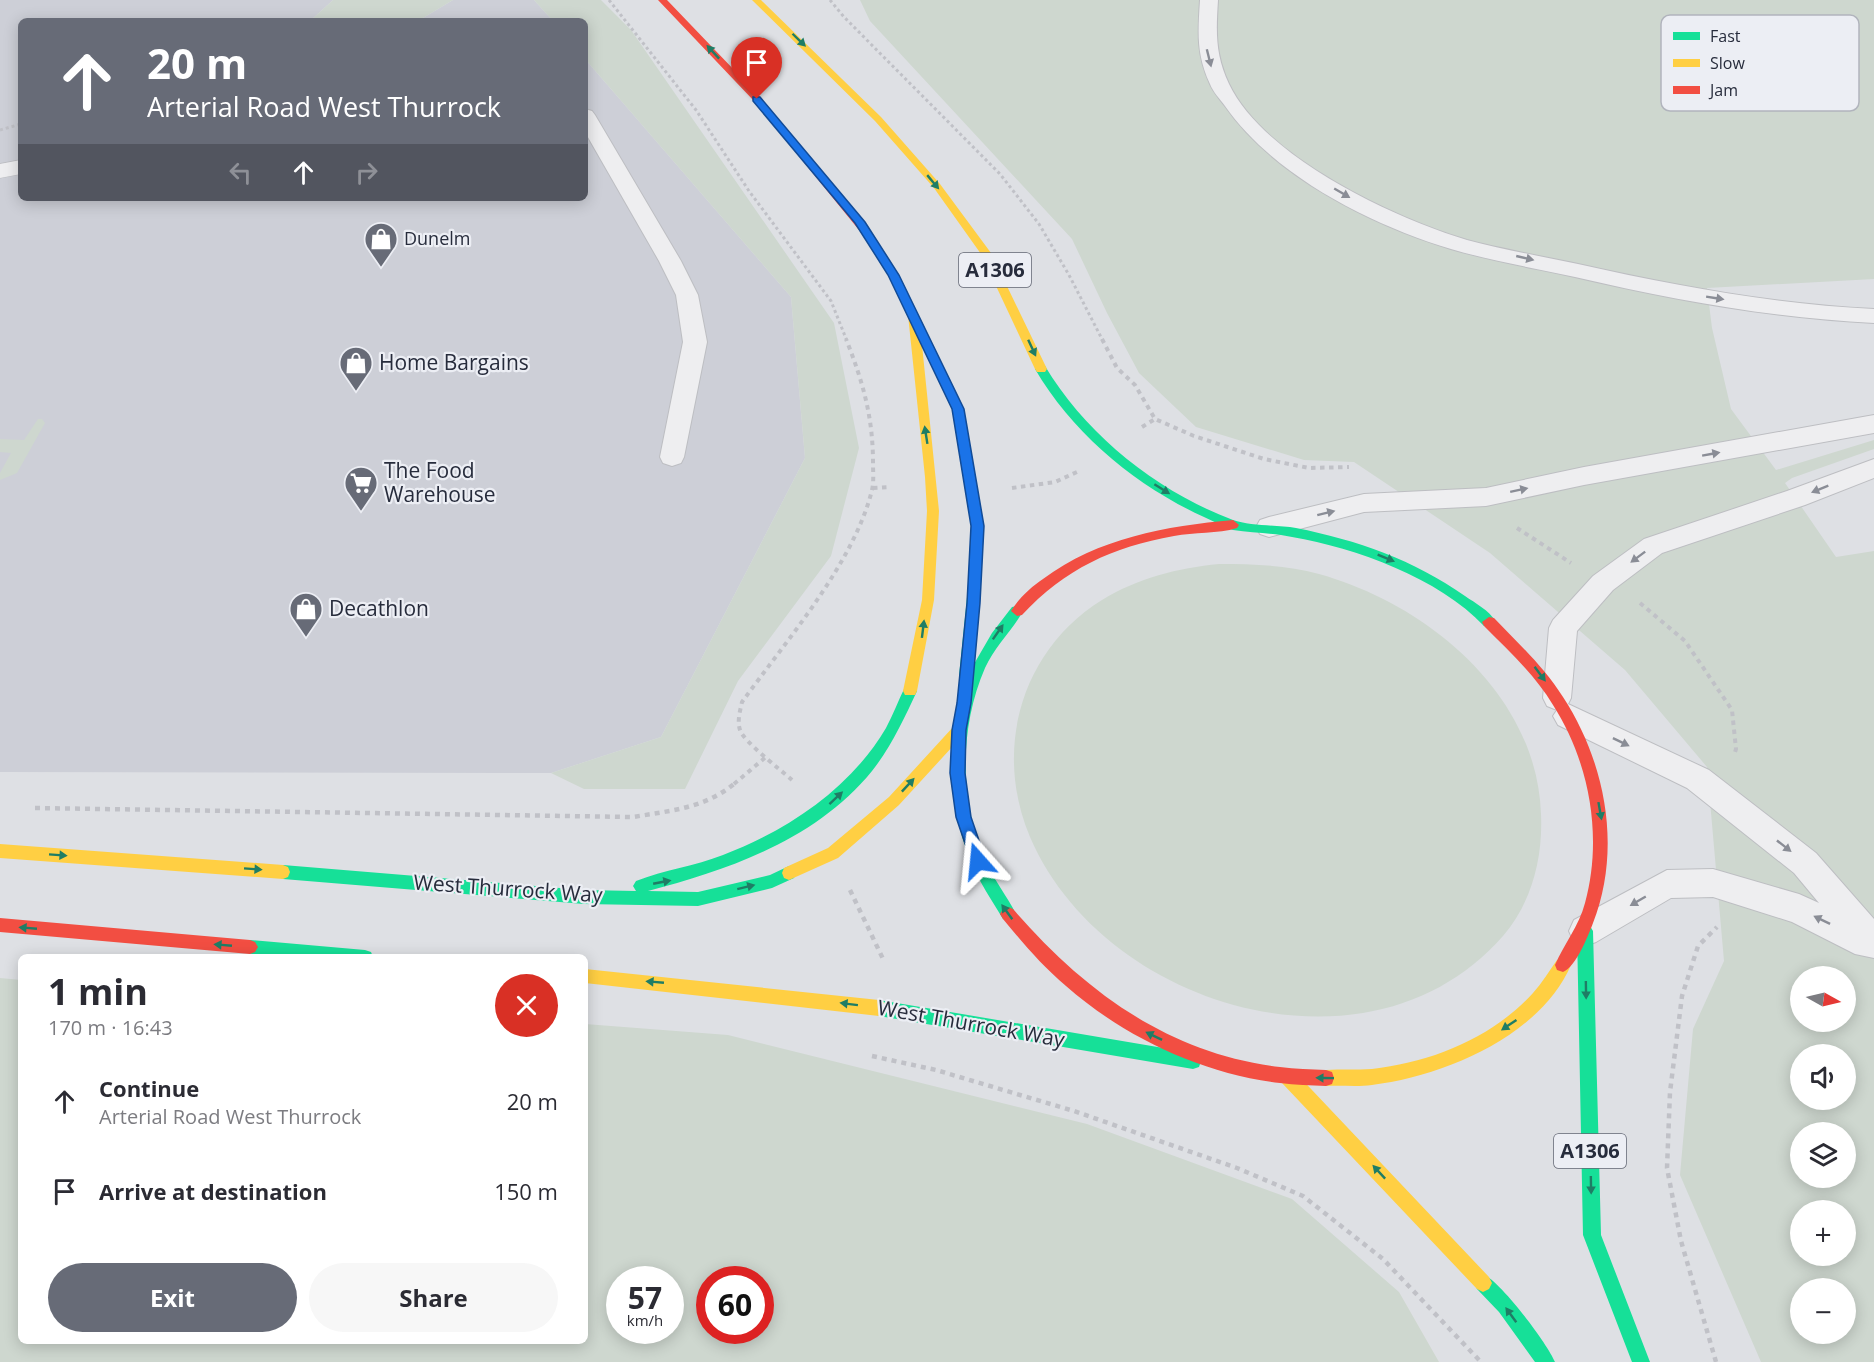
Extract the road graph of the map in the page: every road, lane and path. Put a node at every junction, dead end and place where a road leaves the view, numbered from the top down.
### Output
1 (609, 0) edge
2 (662, 0) edge
3 (756, 0) edge
4 (1209, 0) edge
5 (588, 120) edge
6 (18, 125) edge
7 (0, 130) edge
8 (18, 168) edge
9 (0, 171) edge
10 (914, 314) junction
11 (1874, 316) edge
12 (1155, 419) dead end
13 (1874, 424) edge
14 (1109, 448) junction
15 (672, 457) dead end
16 (1874, 468) edge
17 (932, 485) junction
18 (970, 487) junction
19 (873, 488) junction
20 (1233, 525) junction
21 (1269, 527) junction
22 (964, 703) junction
23 (1563, 707) junction
24 (959, 730) junction
25 (767, 756) junction
26 (26, 808) dead end
27 (816, 816) junction
28 (0, 851) edge
29 (833, 853) junction
30 (584, 897) junction
31 (0, 925) edge
32 (1585, 932) junction
33 (1874, 945) edge
34 (331, 954) edge
35 (588, 976) edge
36 (907, 1011) junction
37 (868, 1055) dead end
38 (936, 1070) junction
39 (1248, 1070) junction
40 (1288, 1077) junction
41 (1481, 1362) edge
42 (1546, 1362) edge
43 (1641, 1362) edge

1 - 19 path
10 -> 2 main road
3 -> 14 main road, A1306
4 -> 11 lane
5 - 15 lane
6 - 7 path
8 - 9 street
17 -> 10 main road
10 - 18 main road
12 - 14 path
21 -> 13 lane
14 - 18 path
14 -> 20 main road, A1306
16 -> 23 lane
17 - 19 path
27 -> 17 main road
18 - 22 main road
19 - 25 path
20 - 21 main road
22 -> 20 main road
21 -> 23 main road
22 - 24 main road
23 -> 32 main road
23 -> 33 lane
29 -> 24 main road, West Thurrock Way
39 -> 24 main road
25 - 26 path
25 - 27 path
30 -> 27 main road
28 -> 30 main road, West Thurrock Way
30 -> 29 main road, West Thurrock Way
29 - 36 path
34 -> 31 main road
33 -> 32 lane
32 -> 40 main road
32 -> 43 main road, A1306
36 -> 35 main road, West Thurrock Way
36 - 38 path
36 - 39 main road, West Thurrock Way
37 - 38 path
38 - 41 path
39 - 40 main road
42 -> 40 main road

